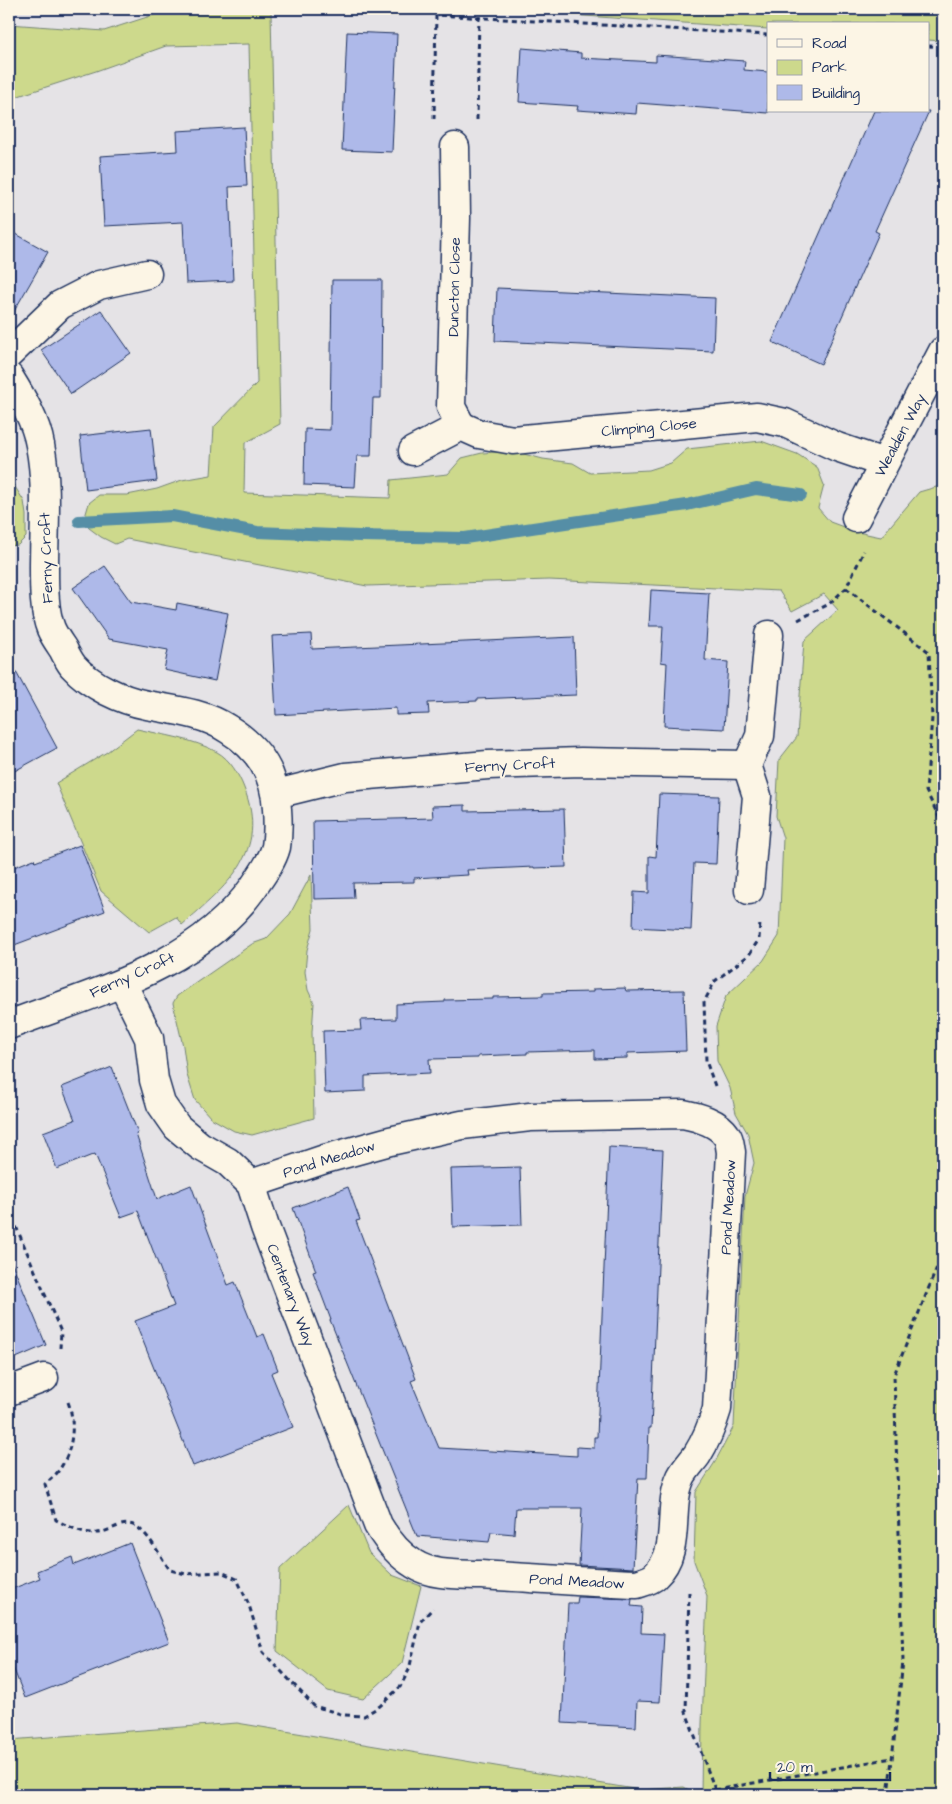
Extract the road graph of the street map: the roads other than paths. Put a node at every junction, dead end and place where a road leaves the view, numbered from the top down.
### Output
1 (455, 146) road end
2 (147, 274) dead end
3 (943, 351) edge
4 (9, 354) edge
5 (9, 377) edge
6 (461, 426) junction
7 (413, 451) dead end
8 (884, 463) junction
9 (856, 518) dead end
10 (769, 635) road end
11 (747, 765) junction
12 (276, 794) junction
13 (749, 890) road end
14 (122, 982) junction
15 (9, 1025) edge
16 (251, 1184) junction
17 (44, 1378) dead end
18 (9, 1391) edge
19 (475, 1575) joint

1 - 6 street, Duncton Close
2 - 4 street
3 - 8 street, Wealden Way
5 - 12 street, Ferny Croft
6 - 7 street
6 - 8 street, Climping Close
8 - 9 street, Wealden Way
10 - 11 street
11 - 12 street, Ferny Croft
11 - 13 street
12 - 14 street, Ferny Croft
14 - 15 street, Ferny Croft
14 - 16 street, Centenary Way
16 - 19 street, Centenary Way
16 - 19 street, Pond Meadow
17 - 18 street

